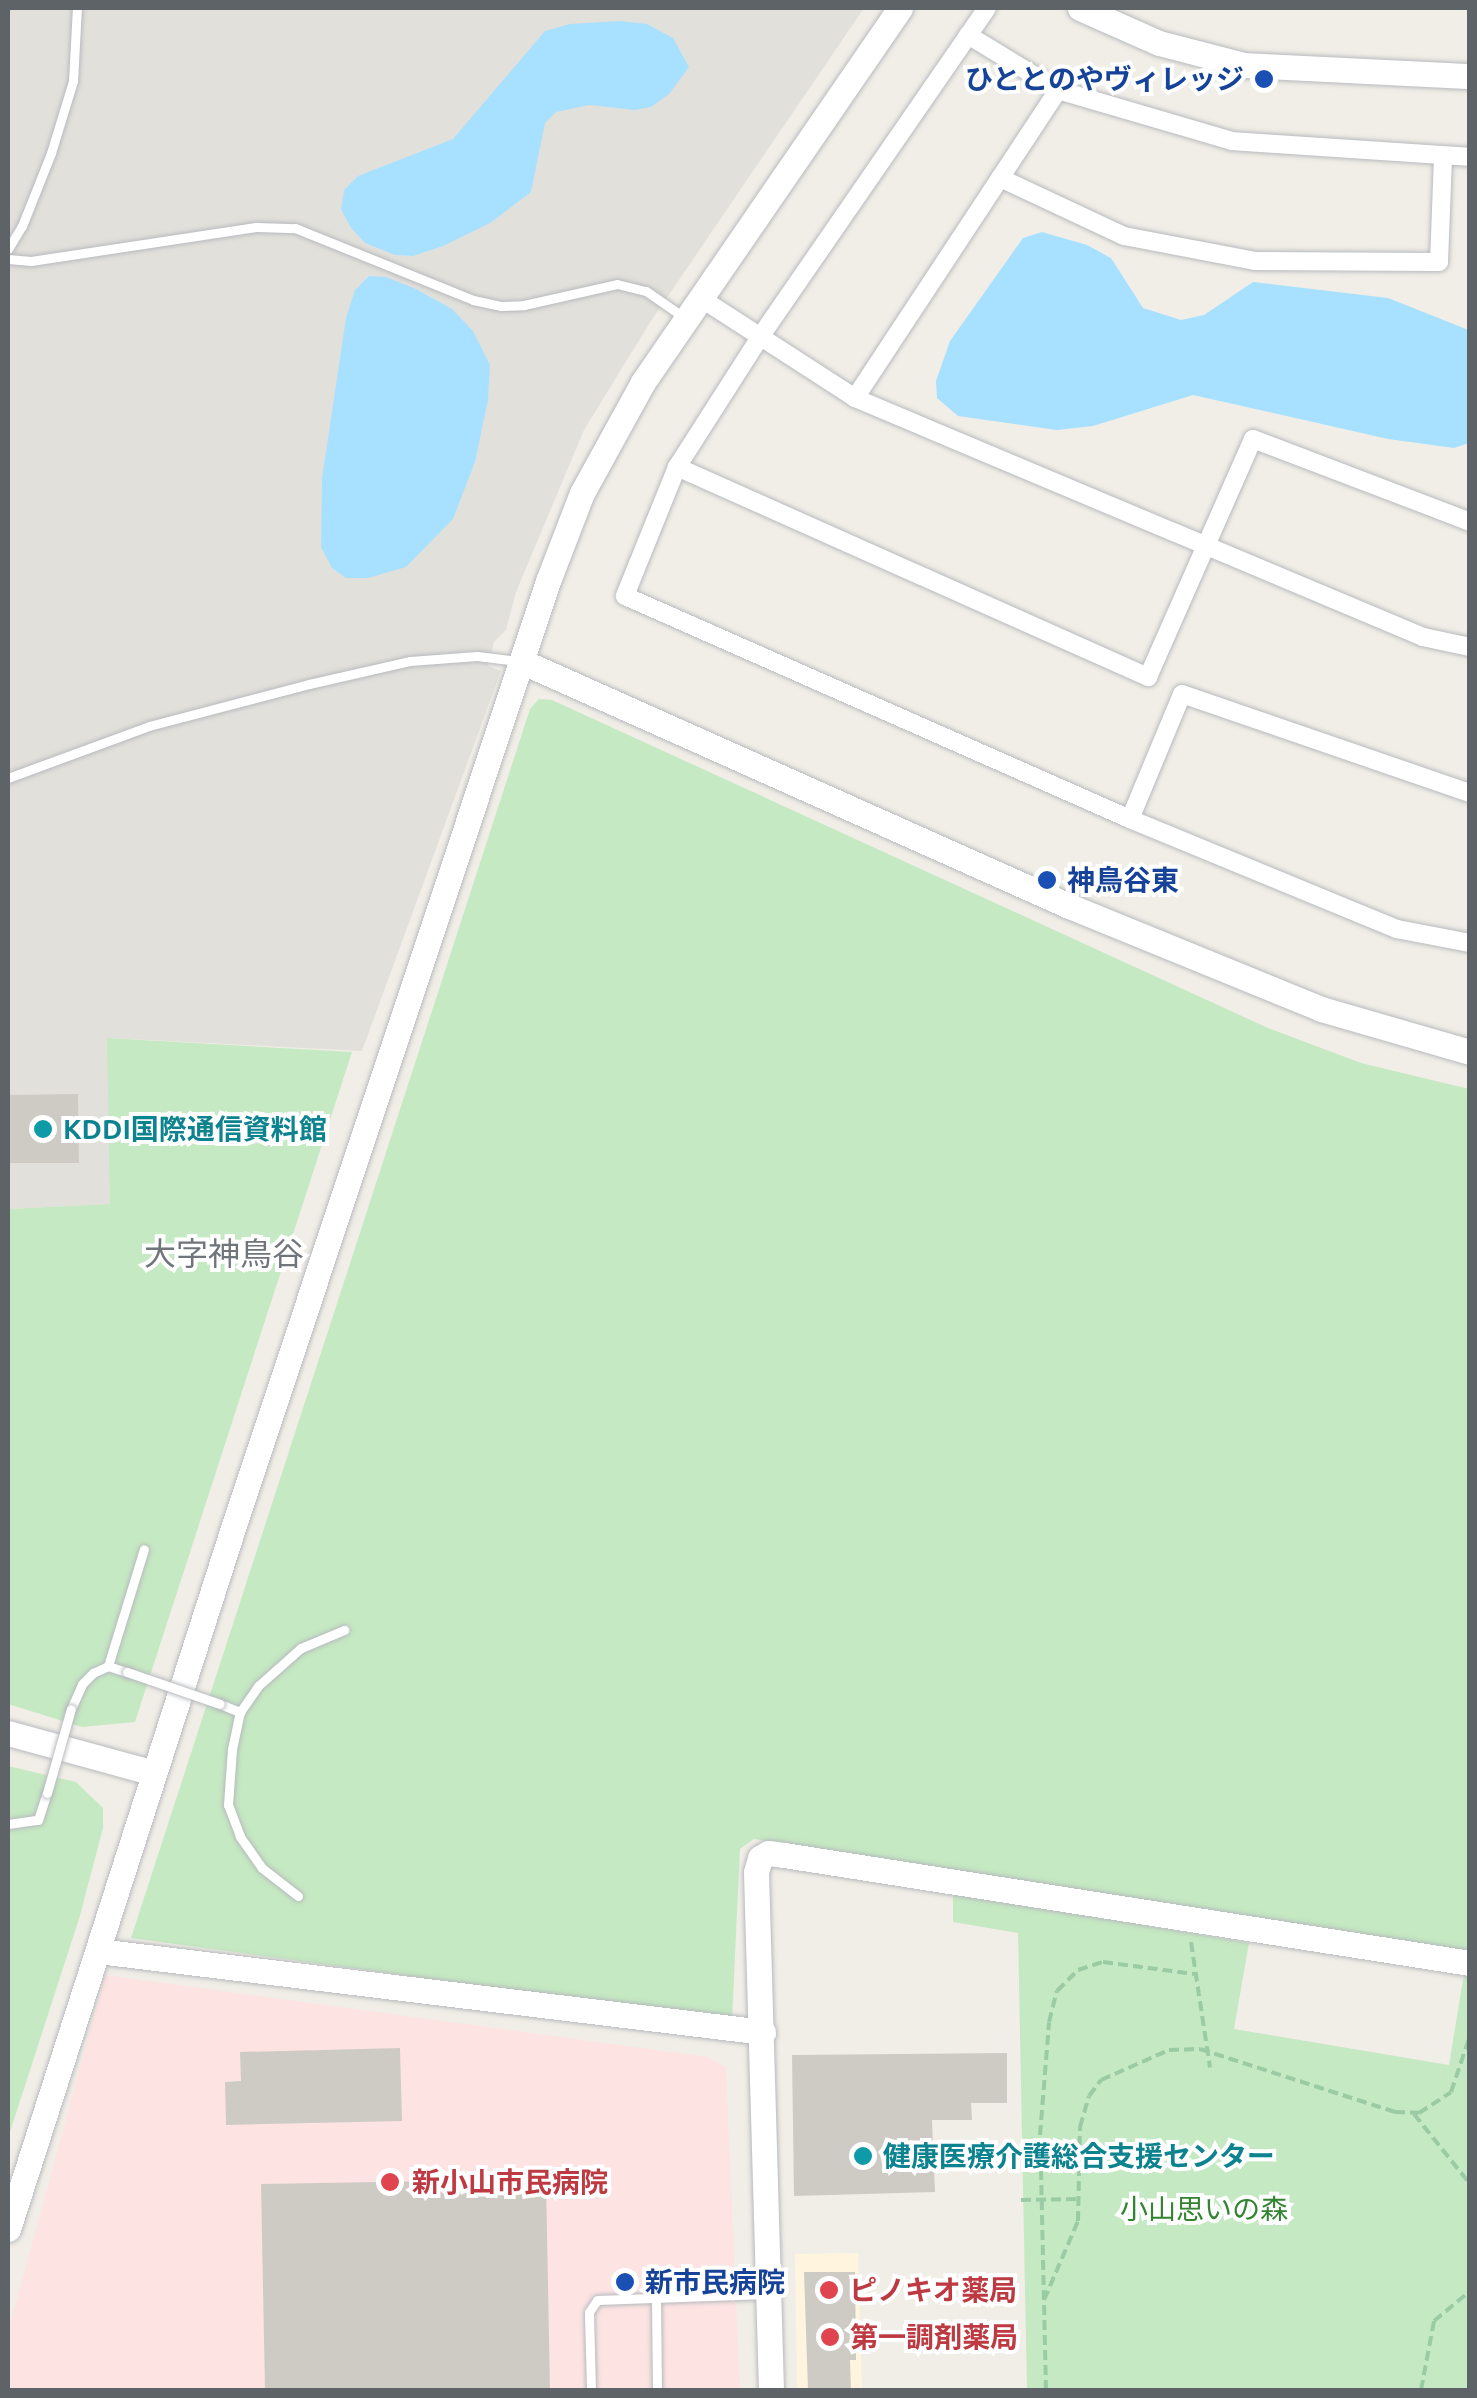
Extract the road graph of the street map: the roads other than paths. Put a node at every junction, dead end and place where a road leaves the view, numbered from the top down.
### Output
1 (77, 8) edge
2 (900, 8) edge
3 (986, 8) edge
4 (1080, 8) edge
5 (968, 35) junction
6 (1470, 76) edge
7 (1058, 90) junction
8 (1443, 156) junction
9 (1470, 157) edge
10 (1000, 178) junction
11 (8, 249) edge
12 (8, 259) edge
13 (692, 308) junction
14 (762, 334) junction
15 (855, 398) junction
16 (677, 467) junction
17 (1470, 522) edge
18 (1204, 545) junction
19 (1470, 646) edge
20 (522, 662) junction
21 (8, 778) edge
22 (1470, 793) edge
23 (1130, 819) junction
24 (1470, 943) edge
25 (1470, 1052) edge
26 (144, 1549) dead end
27 (344, 1630) dead end
28 (108, 1666) junction
29 (240, 1712) junction
30 (8, 1733) edge
31 (154, 1772) junction
32 (8, 1824) edge
33 (298, 1896) dead end
34 (98, 1951) junction
35 (1470, 1963) edge
36 (763, 2032) junction
37 (8, 2229) edge
38 (768, 2294) junction
39 (656, 2297) junction
40 (591, 2390) edge
41 (657, 2390) edge
42 (771, 2390) edge

1 - 11 lane
2 - 13 street
3 - 5 street
4 - 6 street
5 - 7 street
5 - 14 street
7 - 8 street
7 - 10 street
8 - 9 street
8 - 10 street
10 - 15 street
12 - 13 lane
13 - 14 street
13 - 20 street
14 - 15 street
14 - 16 street
15 - 18 street
16 - 18 street
16 - 23 street
17 - 18 street
18 - 19 street
20 - 21 lane
20 - 25 street
20 - 31 street
22 - 23 street
23 - 24 street
26 - 28 lane
27 - 29 lane
28 - 29 lane, bridge
28 - 32 lane, bridge
29 - 33 lane
30 - 31 street
31 - 34 street
34 - 36 street
34 - 37 street
35 - 36 street
36 - 38 street
38 - 39 lane
38 - 42 street
39 - 40 lane
39 - 41 lane

